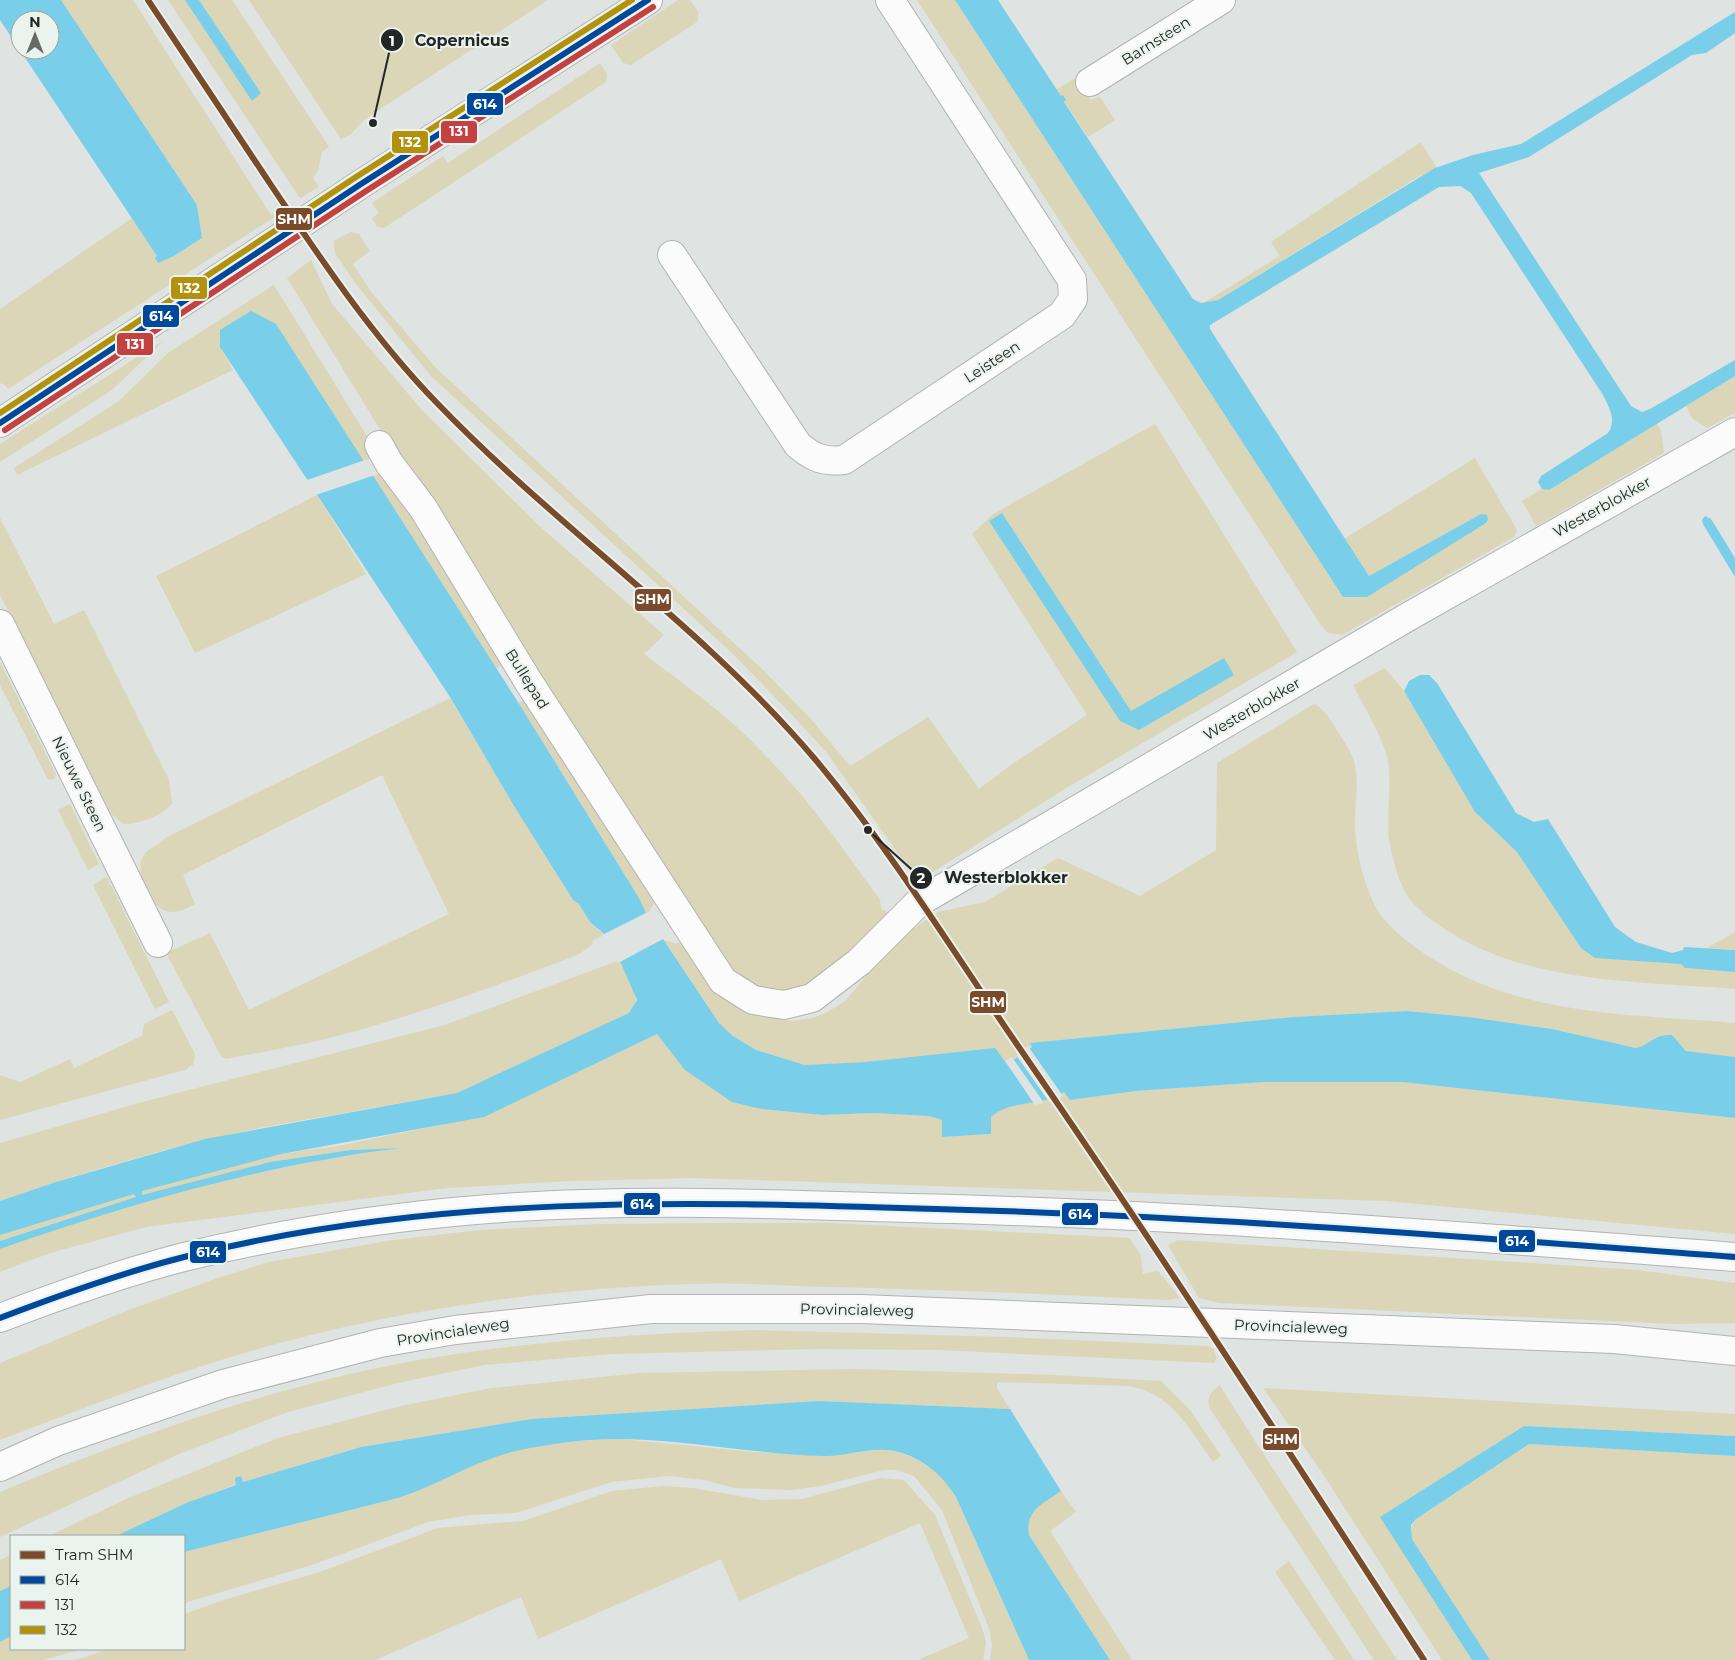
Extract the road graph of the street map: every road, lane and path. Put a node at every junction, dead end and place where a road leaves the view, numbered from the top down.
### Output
1 (648, 0) edge
2 (890, 0) edge
3 (1221, 0) edge
4 (1090, 82) dead end
5 (672, 255) dead end
6 (0, 423) edge
7 (1735, 432) edge
8 (381, 458) dead end
9 (0, 624) edge
10 (676, 912) joint
11 (158, 943) dead end
12 (1735, 1257) edge
13 (0, 1318) edge
14 (1735, 1351) edge
15 (0, 1467) edge

1 - 6 street
2 - 5 street, Leisteen
3 - 4 street, Barnsteen
7 - 10 street, Westerblokker
8 - 10 street, Bullepad
9 - 11 street, Nieuwe Steen
12 - 13 street
14 - 15 street, Provincialeweg

